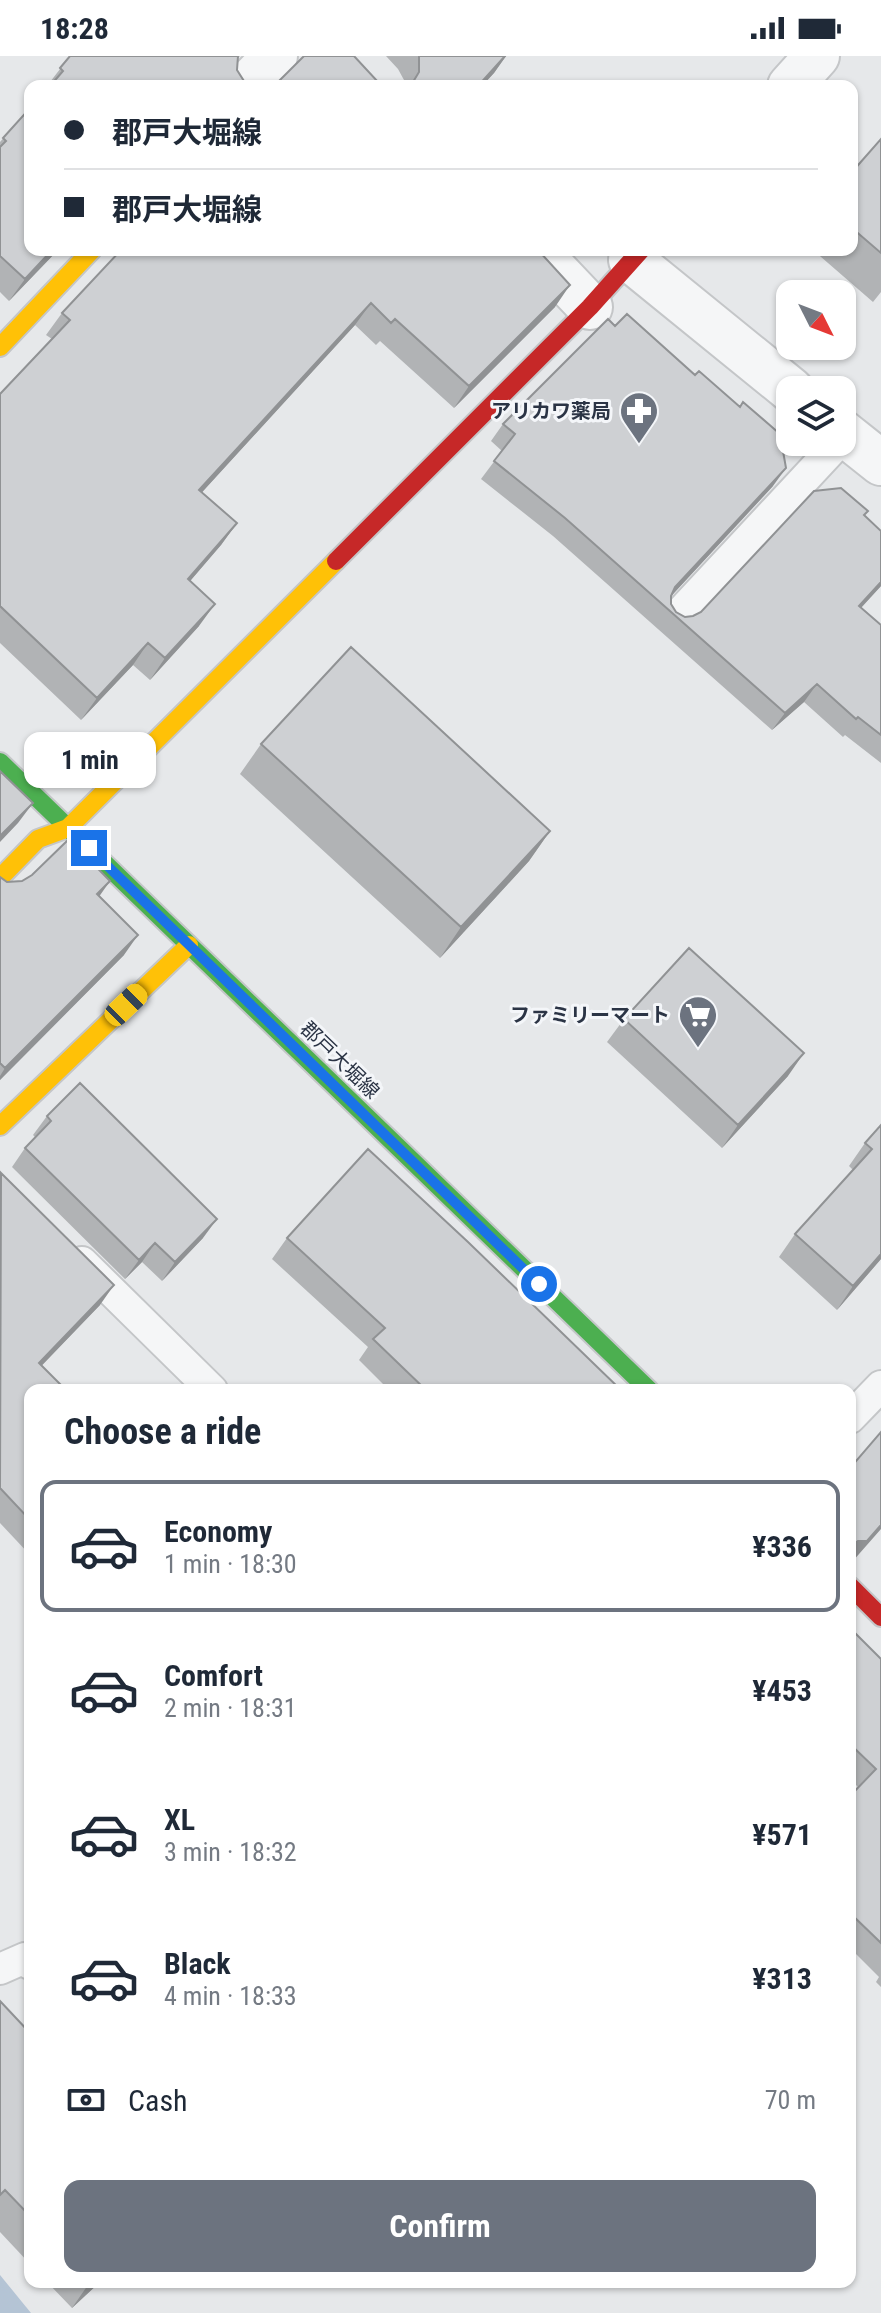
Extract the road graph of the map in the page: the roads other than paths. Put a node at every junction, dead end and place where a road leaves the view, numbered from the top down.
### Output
1 (275, 56) edge
2 (817, 56) edge
3 (252, 80) edge
4 (795, 80) edge
5 (86, 256) edge
6 (542, 256) edge
7 (635, 256) edge
8 (637, 256) edge
9 (590, 307) junction
10 (0, 347) edge
11 (776, 377) edge
12 (856, 446) edge
13 (824, 456) edge
14 (881, 463) edge
15 (676, 617) edge
16 (0, 762) edge
17 (68, 828) junction
18 (0, 878) edge
19 (189, 945) junction
20 (0, 1126) edge
21 (67, 1247) edge
22 (206, 1384) edge
23 (643, 1384) edge
24 (881, 1386) edge
25 (856, 1412) edge
26 (856, 1592) edge
27 (881, 1617) edge
28 (24, 1958) edge
29 (0, 1969) edge

1 - 3 street
2 - 4 street
5 - 10 street
6 - 9 street
7 - 9 street
8 - 11 street
9 - 17 street
12 - 14 street
13 - 15 lane
16 - 17 street, 郡戸大堀線
17 - 18 street
17 - 19 street, 郡戸大堀線
19 - 20 street
19 - 23 street, 郡戸大堀線
21 - 22 lane
24 - 25 lane
26 - 27 street
28 - 29 lane

